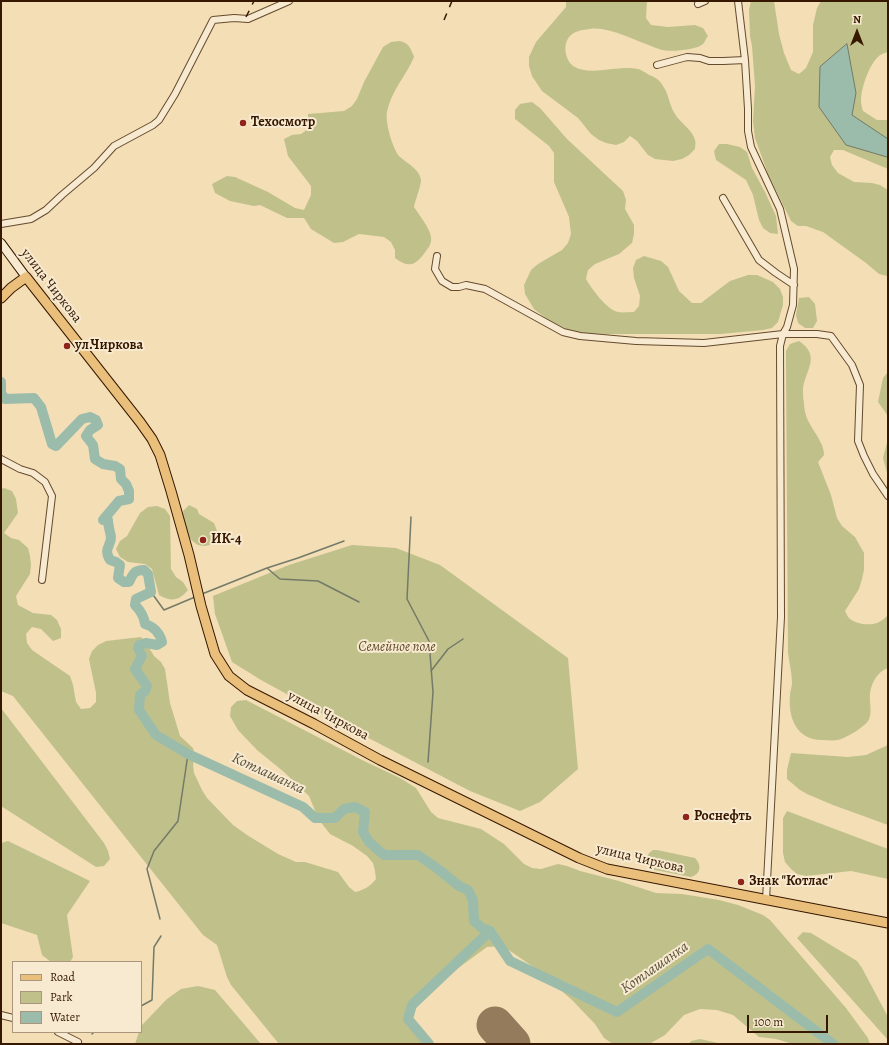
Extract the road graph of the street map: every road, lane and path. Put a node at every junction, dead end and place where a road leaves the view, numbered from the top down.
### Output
1 (289, 1) edge
2 (705, 1) edge
3 (738, 1) edge
4 (698, 4) dead end
5 (745, 60) junction
6 (657, 64) dead end
7 (723, 198) dead end
8 (1, 224) edge
9 (1, 243) edge
10 (437, 256) dead end
11 (26, 277) junction
12 (794, 284) junction
13 (1, 298) edge
14 (783, 334) junction
15 (1, 459) edge
16 (888, 496) edge
17 (42, 580) dead end
18 (766, 900) junction
19 (888, 923) edge
20 (1, 1015) edge
21 (12, 1018) edge
22 (60, 1033) edge
23 (78, 1042) dead end

1 - 8 street
2 - 4 street
3 - 5 street
5 - 6 street
5 - 12 street
7 - 12 street
9 - 11 main road, улица Чиркова
10 - 14 street
11 - 13 main road
11 - 18 main road, улица Чиркова
12 - 14 street
14 - 16 street
14 - 18 street
15 - 17 street
18 - 19 main road, улица Чиркова
20 - 21 street
22 - 23 street

